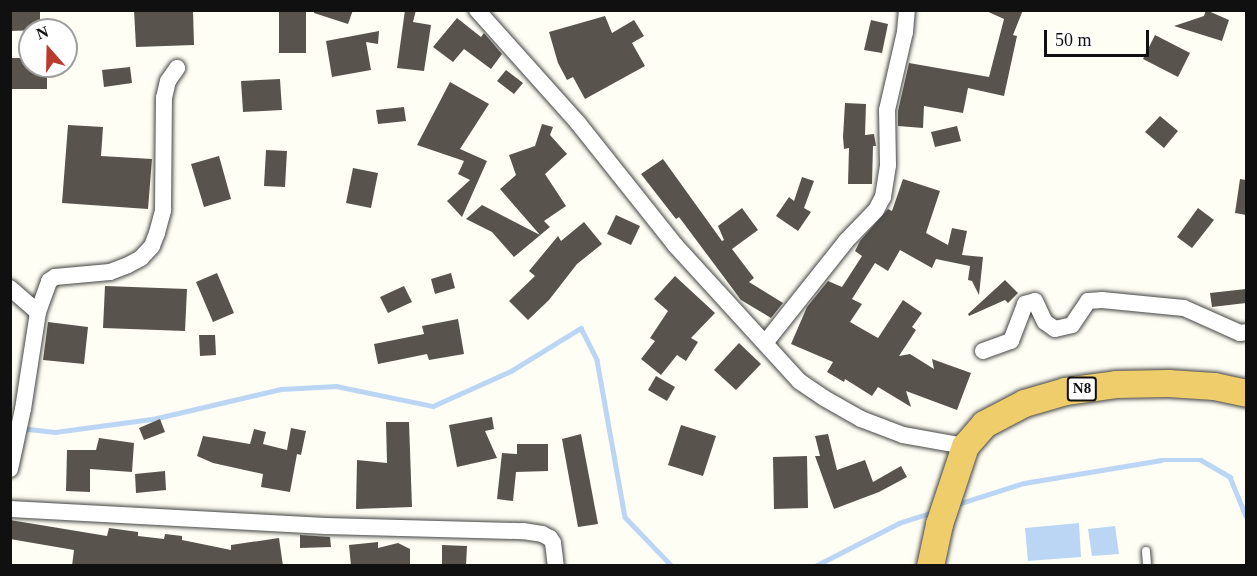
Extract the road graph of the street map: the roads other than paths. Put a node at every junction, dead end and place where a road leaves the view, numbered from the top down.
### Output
1 (477, 10) edge
2 (908, 10) edge
3 (177, 68) dead end
4 (10, 288) edge
5 (38, 312) junction
6 (1246, 332) edge
7 (765, 344) junction
8 (983, 351) dead end
9 (1246, 393) edge
10 (965, 446) junction
11 (10, 469) edge
12 (10, 509) edge
13 (1146, 551) dead end
14 (930, 565) edge
15 (556, 566) edge
16 (1147, 566) edge

1 - 7 street
2 - 7 street
3 - 5 street
4 - 5 street
5 - 11 street
6 - 8 street
7 - 10 street
9 - 10 highway, N8
10 - 14 highway, N8
12 - 15 street
13 - 16 lane

